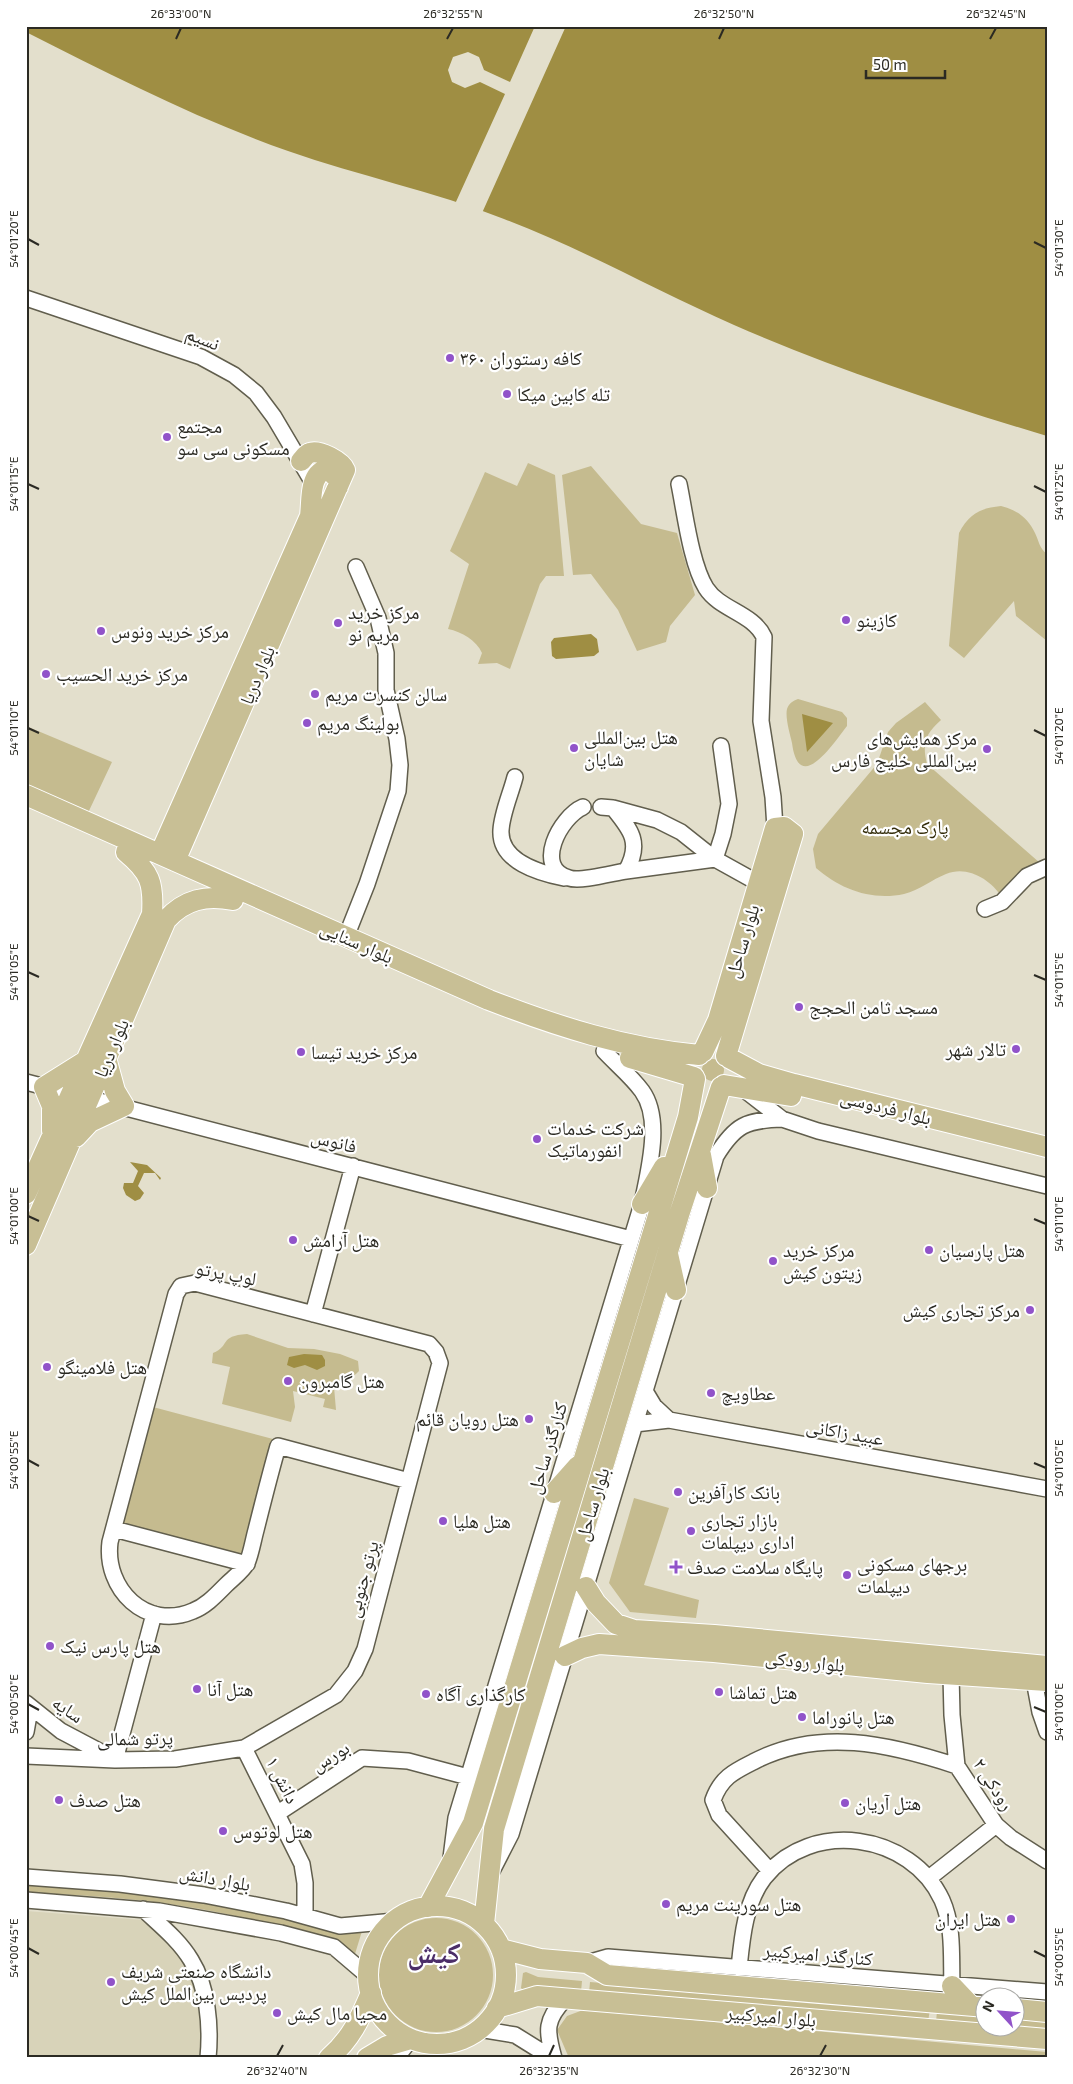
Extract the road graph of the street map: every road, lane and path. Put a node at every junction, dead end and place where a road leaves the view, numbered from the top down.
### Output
1 (26, 298) edge
2 (301, 462) junction
3 (313, 484) junction
4 (679, 484) dead end
5 (338, 489) junction
6 (356, 567) dead end
7 (269, 629) junction
8 (721, 746) dead end
9 (515, 777) dead end
10 (26, 795) edge
11 (582, 806) dead end
12 (26, 808) edge
13 (784, 831) junction
14 (126, 852) junction
15 (167, 858) junction
16 (715, 859) junction
17 (1047, 867) edge
18 (626, 871) junction
19 (570, 879) junction
20 (760, 884) junction
21 (233, 900) junction
22 (985, 909) dead end
23 (346, 937) junction
24 (604, 1052) junction
25 (701, 1054) junction
26 (727, 1057) junction
27 (97, 1058) junction
28 (695, 1078) junction
29 (35, 1085) edge
30 (729, 1086) junction
31 (80, 1096) junction
32 (124, 1106) junction
33 (782, 1119) junction
34 (52, 1134) junction
35 (680, 1140) junction
36 (71, 1142) junction
37 (1047, 1147) edge
38 (700, 1153) junction
39 (1047, 1158) edge
40 (353, 1166) junction
41 (1047, 1186) edge
42 (707, 1188) junction
43 (26, 1194) edge
44 (642, 1204) junction
45 (631, 1239) junction
46 (26, 1245) edge
47 (668, 1252) junction
48 (676, 1290) junction
49 (314, 1314) junction
50 (440, 1364) joint
51 (645, 1392) junction
52 (669, 1420) junction
53 (635, 1424) junction
54 (583, 1461) junction
55 (409, 1481) junction
56 (1047, 1489) edge
57 (554, 1493) junction
58 (114, 1530) junction
59 (246, 1564) junction
60 (586, 1587) junction
61 (154, 1614) junction
62 (616, 1624) junction
63 (608, 1645) junction
64 (565, 1656) junction
65 (951, 1674) junction
66 (1043, 1675) edge
67 (26, 1704) edge
68 (26, 1732) edge
69 (1047, 1732) edge
70 (244, 1748) junction
71 (26, 1756) edge
72 (116, 1760) junction
73 (957, 1766) junction
74 (468, 1777) junction
75 (278, 1812) junction
76 (996, 1825) junction
77 (1047, 1861) edge
78 (450, 1870) junction
79 (770, 1870) junction
80 (26, 1877) edge
81 (929, 1878) junction
82 (487, 1881) junction
83 (26, 1900) edge
84 (428, 1906) junction
85 (143, 1909) junction
86 (305, 1916) junction
87 (395, 1921) junction
88 (484, 1924) junction
89 (501, 1949) junction
90 (587, 1963) junction
91 (739, 1968) junction
92 (370, 1984) junction
93 (952, 1986) junction
94 (1047, 1992) edge
95 (565, 1999) junction
96 (976, 2004) edge
97 (976, 2006) edge
98 (497, 2008) junction
99 (1026, 2010) edge
100 (1047, 2012) edge
101 (479, 2029) junction
102 (411, 2039) junction
103 (1047, 2039) edge
104 (208, 2058) edge
105 (329, 2058) edge
106 (367, 2058) edge
107 (396, 2058) edge
108 (553, 2058) edge

1 - 2 street, نسیم
2 - 3 street, نسیم
2 - 5 main road, بلوار دریا
3 - 5 main road
3 - 7 main road, بلوار دریا
4 - 13 street
5 - 7 main road, بلوار دریا
6 - 23 street
7 - 15 main road, بلوار دریا
8 - 16 street
9 - 19 street
10 - 15 main road, بلوار سنایی
11 - 19 street
12 - 14 main road, بلوار سنایی
13 - 20 main road, بلوار ساحل
13 - 26 main road, بلوار ساحل
14 - 21 main road, بلوار سنایی
14 - 27 main road, بلوار دریا
15 - 23 main road, بلوار سنایی
16 - 18 street
16 - 18 street
16 - 20 street
17 - 22 street
18 - 19 street
20 - 25 main road, بلوار ساحل
21 - 24 main road, بلوار سنایی
21 - 27 main road, بلوار دریا
23 - 25 main road, بلوار سنایی
24 - 28 main road, بلوار سنایی
24 - 44 street, کنارگذر ساحل
25 - 26 main road
25 - 28 main road
26 - 30 main road
26 - 37 main road, بلوار فردوسی
27 - 29 main road
27 - 31 main road, بلوار دریا
27 - 32 main road
28 - 30 main road
28 - 35 main road, بلوار ساحل
29 - 31 street, فانوس
29 - 34 main road
30 - 33 street
30 - 38 main road, بلوار ساحل
30 - 39 main road, بلوار فردوسی
31 - 32 street, فانوس
31 - 34 main road, بلوار دریا
31 - 36 main road, بلوار دریا
32 - 36 main road
32 - 40 street, فانوس
33 - 41 street
33 - 42 street
34 - 43 main road, بلوار دریا
35 - 44 main road
35 - 54 main road, بلوار ساحل
36 - 46 main road, بلوار دریا
38 - 42 main road
38 - 47 main road, بلوار ساحل
40 - 45 street, فانوس
40 - 49 street
42 - 48 street
44 - 45 street, کنارگذر ساحل
45 - 57 street, کنارگذر ساحل
47 - 48 main road
47 - 82 main road, بلوار ساحل
48 - 51 street
49 - 50 street, لوپ پرتو
49 - 58 street, لوپ پرتو
50 - 55 street, پرتو جنوبی
51 - 52 street
51 - 53 street
52 - 53 street, عبید زاکانی
52 - 56 street, عبید زاکانی
53 - 60 street
54 - 57 main road
54 - 78 main road, بلوار ساحل
55 - 59 street, لوپ پرتو
55 - 70 street, پرتو جنوبی
57 - 74 street, کنارگذر ساحل
58 - 59 street
58 - 61 street, لوپ پرتو
59 - 61 street, لوپ پرتو
60 - 62 main road
60 - 64 street
61 - 72 street
62 - 63 main road
62 - 66 main road, بلوار رودکی
63 - 64 main road, بلوار رودکی
63 - 65 main road, بلوار رودکی
64 - 82 street
65 - 66 main road, بلوار رودکی
65 - 73 street, رودکی ۲
66 - 69 street
67 - 68 street
67 - 72 street, سایه
70 - 72 street, پرتو شمالی
70 - 75 street, دانش ۱
71 - 72 street, پرتو شمالی
73 - 76 street, رودکی ۲
73 - 79 street
74 - 75 street, بورس
74 - 78 street, کنارگذر ساحل
75 - 86 street, دانش ۱
76 - 77 street, رودکی ۲
76 - 81 street
78 - 84 main road, بلوار ساحل
79 - 81 street
79 - 91 street
80 - 86 street, بلوار دانش
81 - 93 street
82 - 88 main road, بلوار ساحل
83 - 85 street
84 - 87 main road
84 - 88 main road
85 - 92 street
85 - 104 street
86 - 87 street, بلوار دانش
87 - 92 main road
88 - 89 main road
89 - 90 main road, بلوار امیرکبیر
89 - 98 main road
90 - 91 street, کنارگذر امیرکبیر
90 - 97 main road, بلوار امیرکبیر
91 - 93 street, کنارگذر امیرکبیر
92 - 102 main road
92 - 105 main road
93 - 94 street, کنارگذر امیرکبیر
93 - 96 main road
95 - 98 main road, بلوار امیرکبیر
95 - 103 main road, بلوار امیرکبیر
95 - 108 street
98 - 101 main road
99 - 100 main road
101 - 102 main road
101 - 108 street
102 - 106 main road
102 - 107 street

